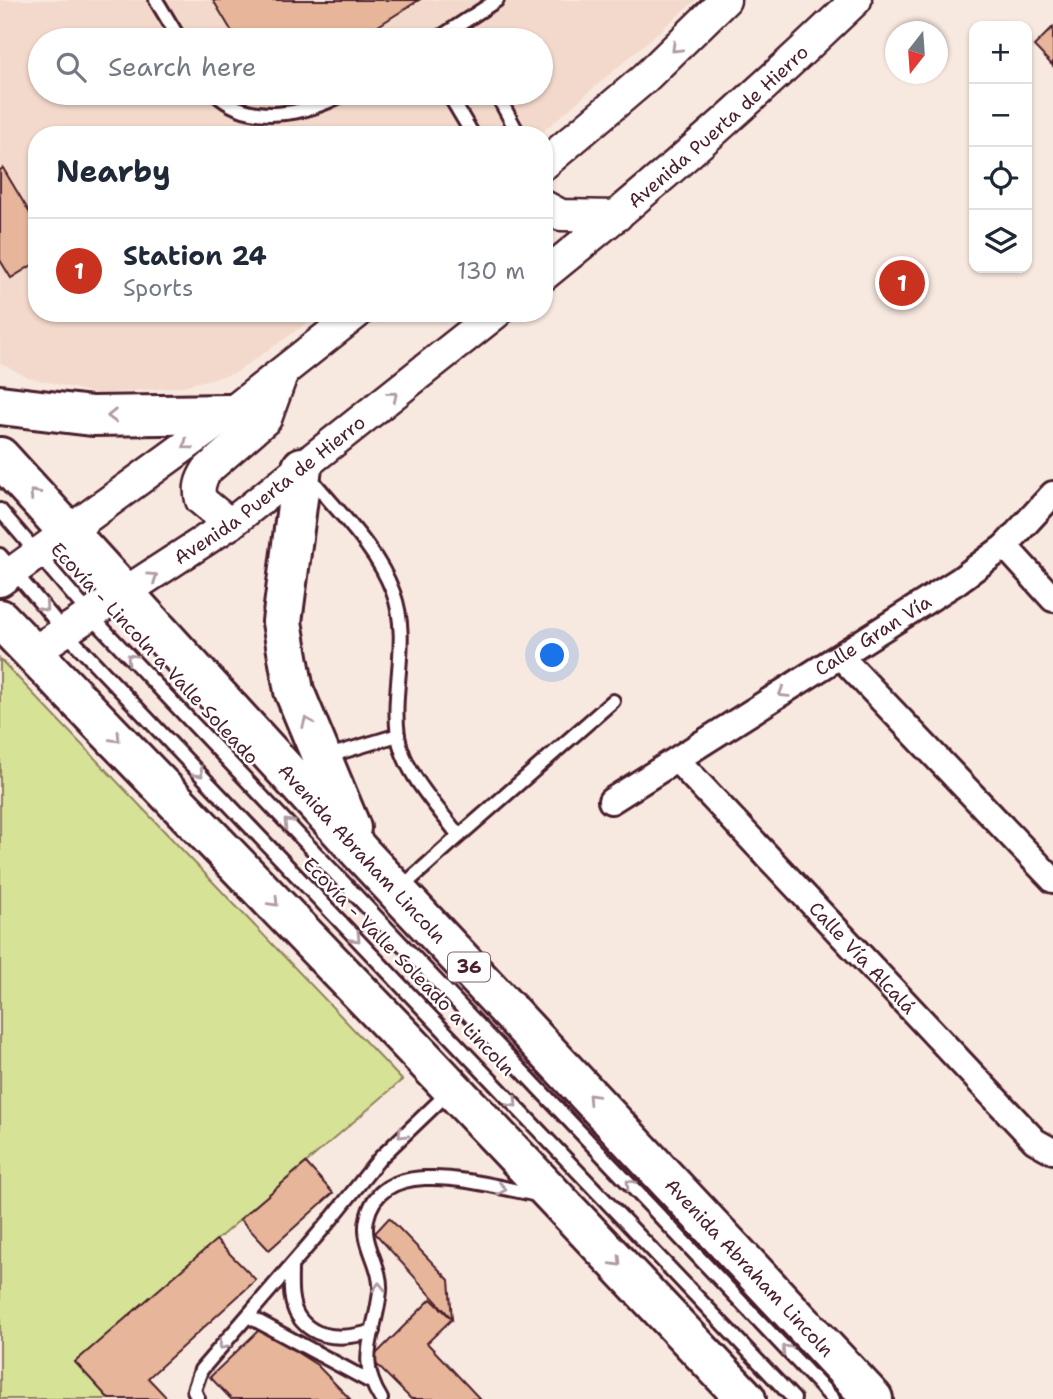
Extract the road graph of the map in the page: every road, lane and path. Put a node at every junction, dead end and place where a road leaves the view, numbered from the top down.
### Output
1 (156, 0) edge
2 (497, 0) edge
3 (725, 0) edge
4 (856, 0) edge
5 (458, 27) edge
6 (173, 28) edge
7 (239, 105) edge
8 (318, 105) edge
9 (455, 105) edge
10 (503, 105) edge
11 (468, 126) edge
12 (514, 126) edge
13 (553, 156) edge
14 (553, 211) edge
15 (617, 216) junction
16 (553, 268) edge
17 (346, 322) edge
18 (472, 322) edge
19 (485, 322) edge
20 (448, 352) junction
21 (283, 372) junction
22 (0, 405) edge
23 (229, 414) junction
24 (0, 457) edge
25 (302, 467) junction
26 (1053, 494) edge
27 (0, 510) edge
28 (230, 524) junction
29 (69, 533) junction
30 (1005, 545) junction
31 (37, 554) junction
32 (4, 569) edge
33 (125, 595) junction
34 (1053, 599) edge
35 (91, 616) junction
36 (0, 619) edge
37 (65, 632) junction
38 (33, 652) junction
39 (841, 657) junction
40 (613, 701) dead end
41 (398, 735) junction
42 (323, 758) junction
43 (677, 760) junction
44 (611, 801) dead end
45 (459, 835) junction
46 (361, 853) junction
47 (1053, 880) edge
48 (398, 891) junction
49 (453, 1088) junction
50 (1053, 1151) edge
51 (557, 1198) junction
52 (291, 1267) junction
53 (248, 1316) junction
54 (373, 1331) junction
55 (369, 1381) junction
56 (198, 1399) edge
57 (381, 1399) edge
58 (746, 1399) edge
59 (794, 1399) edge
60 (833, 1399) edge
61 (873, 1399) edge

1 - 6 lane
2 - 5 lane
3 -> 13 street
4 - 15 street, Avenida Puerta de Hierro
7 - 8 lane
9 - 11 lane
10 - 12 lane
14 - 15 street
15 - 16 street, Avenida Puerta de Hierro
17 - 21 street
18 - 20 street
19 - 20 street, Avenida Puerta de Hierro
25 -> 20 street, Avenida Puerta de Hierro
21 - 23 street
21 - 28 street
23 -> 22 main road
23 -> 29 street
29 -> 24 main road, Avenida Abraham Lincoln / 36
25 - 28 street, Avenida Puerta de Hierro
25 - 41 lane
42 -> 25 main road
26 - 30 street, Calle Gran Vía
27 - 31 lane, Ecovía - Lincoln a Valle Soleado
33 -> 28 street, Avenida Puerta de Hierro
29 - 31 street
29 - 33 main road, Avenida Abraham Lincoln / 36
30 - 34 street
30 - 39 street, Calle Gran Vía
31 - 32 street
31 - 35 lane, Ecovía - Lincoln a Valle Soleado
32 -> 37 lane, Ecovía - Valle Soleado a Lincoln
33 - 35 street, Avenida Puerta de Hierro
33 - 46 main road, Avenida Abraham Lincoln / 36
35 - 37 street, Avenida Puerta de Hierro
60 -> 35 lane, Ecovía - Lincoln a Valle Soleado
36 - 38 main road
37 - 38 street, Avenida Puerta de Hierro
37 -> 59 lane, Ecovía - Valle Soleado a Lincoln
38 -> 49 main road
39 -> 43 street, Calle Gran Vía
39 - 47 street
40 - 45 lane
41 - 42 lane
41 - 45 lane
42 - 46 main road
43 - 44 street, Calle Gran Vía
43 - 50 street, Calle Vía Alcalá
45 - 48 lane
46 - 48 main road, Avenida Abraham Lincoln / 36
61 -> 48 main road, Avenida Abraham Lincoln / 36
49 - 51 main road
49 -> 52 lane
54 -> 51 lane
51 -> 58 main road
52 - 53 lane
52 - 54 lane
53 - 55 lane
53 -> 56 lane
54 - 55 lane
55 - 57 lane

